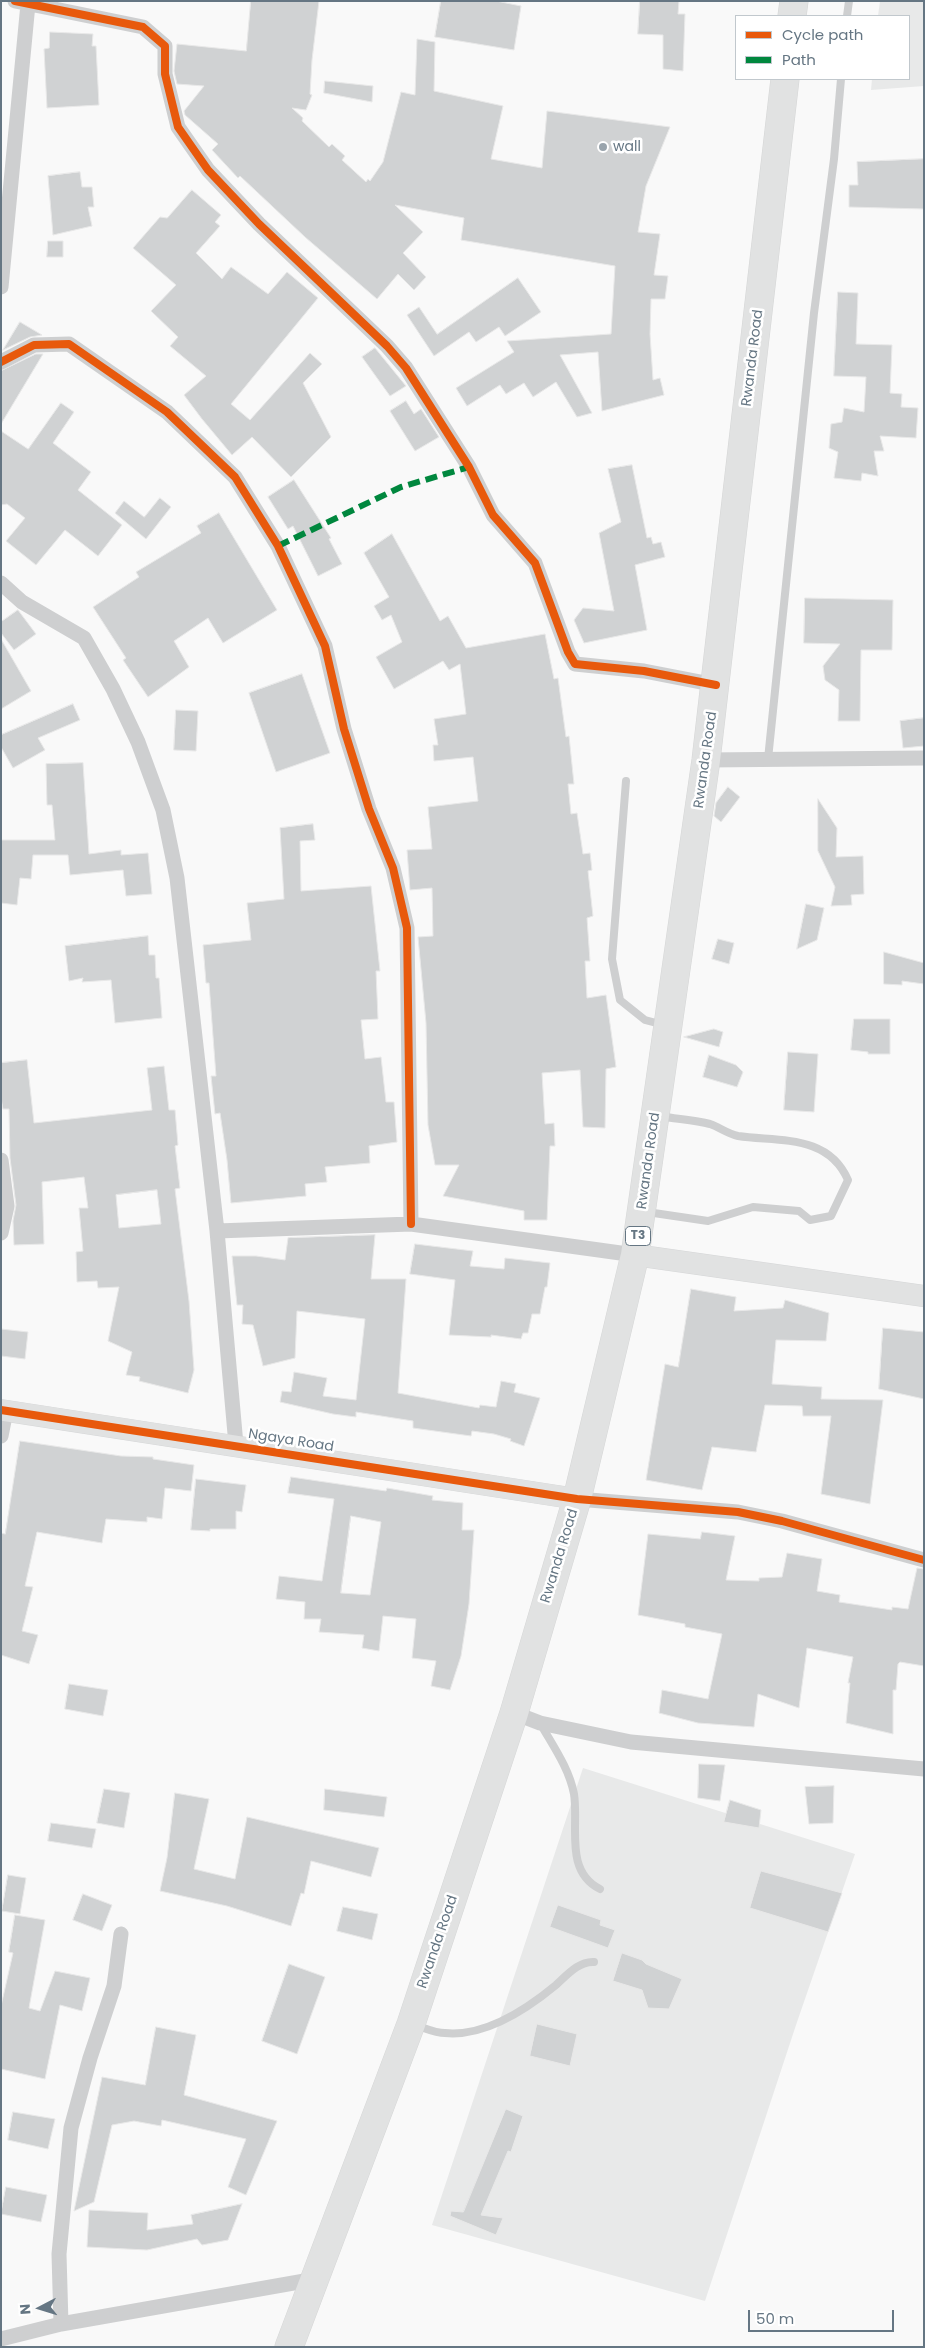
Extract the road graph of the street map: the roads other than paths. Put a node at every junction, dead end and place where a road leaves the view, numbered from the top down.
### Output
1 (794, 1) edge
2 (848, 1) edge
3 (21, 3) edge
4 (792, 15) edge
5 (847, 15) edge
6 (785, 80) edge
7 (842, 80) edge
8 (1, 287) edge
9 (1, 362) edge
10 (1, 583) edge
11 (716, 685) junction
12 (924, 758) edge
13 (768, 759) junction
14 (706, 760) junction
15 (626, 781) dead end
16 (669, 1025) junction
17 (656, 1115) junction
18 (1, 1160) edge
19 (642, 1211) junction
20 (410, 1224) junction
21 (217, 1231) junction
22 (1, 1233) edge
23 (635, 1255) junction
24 (924, 1296) edge
25 (4, 1411) edge
26 (1, 1436) edge
27 (236, 1445) junction
28 (577, 1498) junction
29 (924, 1560) edge
30 (514, 1713) junction
31 (540, 1724) junction
32 (924, 1769) edge
33 (600, 1889) dead end
34 (121, 1934) dead end
35 (594, 1962) dead end
36 (411, 2024) junction
37 (316, 2279) junction
38 (61, 2324) junction
39 (1, 2339) edge
40 (290, 2347) edge

1 - 4 highway
2 - 5 lane
3 - 8 street
3 - 11 street
6 - 11 highway, Rwanda Road / T3
7 - 13 lane
9 - 20 street
10 - 21 street
11 - 14 highway, Rwanda Road / T3
12 - 13 street
13 - 14 street
14 - 16 highway, Rwanda Road / T3
15 - 16 lane
16 - 17 highway, Rwanda Road / T3
17 - 19 highway, Rwanda Road / T3
17 - 19 lane
18 - 22 street
19 - 23 highway, Rwanda Road / T3
20 - 21 street
20 - 23 street
21 - 27 street
23 - 24 street
23 - 28 highway, Rwanda Road / T3
25 - 26 street
25 - 27 street, Ngaya Road
27 - 28 street, Ngaya Road
28 - 29 street
28 - 30 highway, Rwanda Road / T3
30 - 31 street
30 - 36 highway, Rwanda Road / T3
31 - 32 street
31 - 33 lane
34 - 38 street
35 - 36 lane
36 - 37 highway, Rwanda Road / T3
37 - 38 street
37 - 40 highway, Rwanda Road / T3
38 - 39 street

